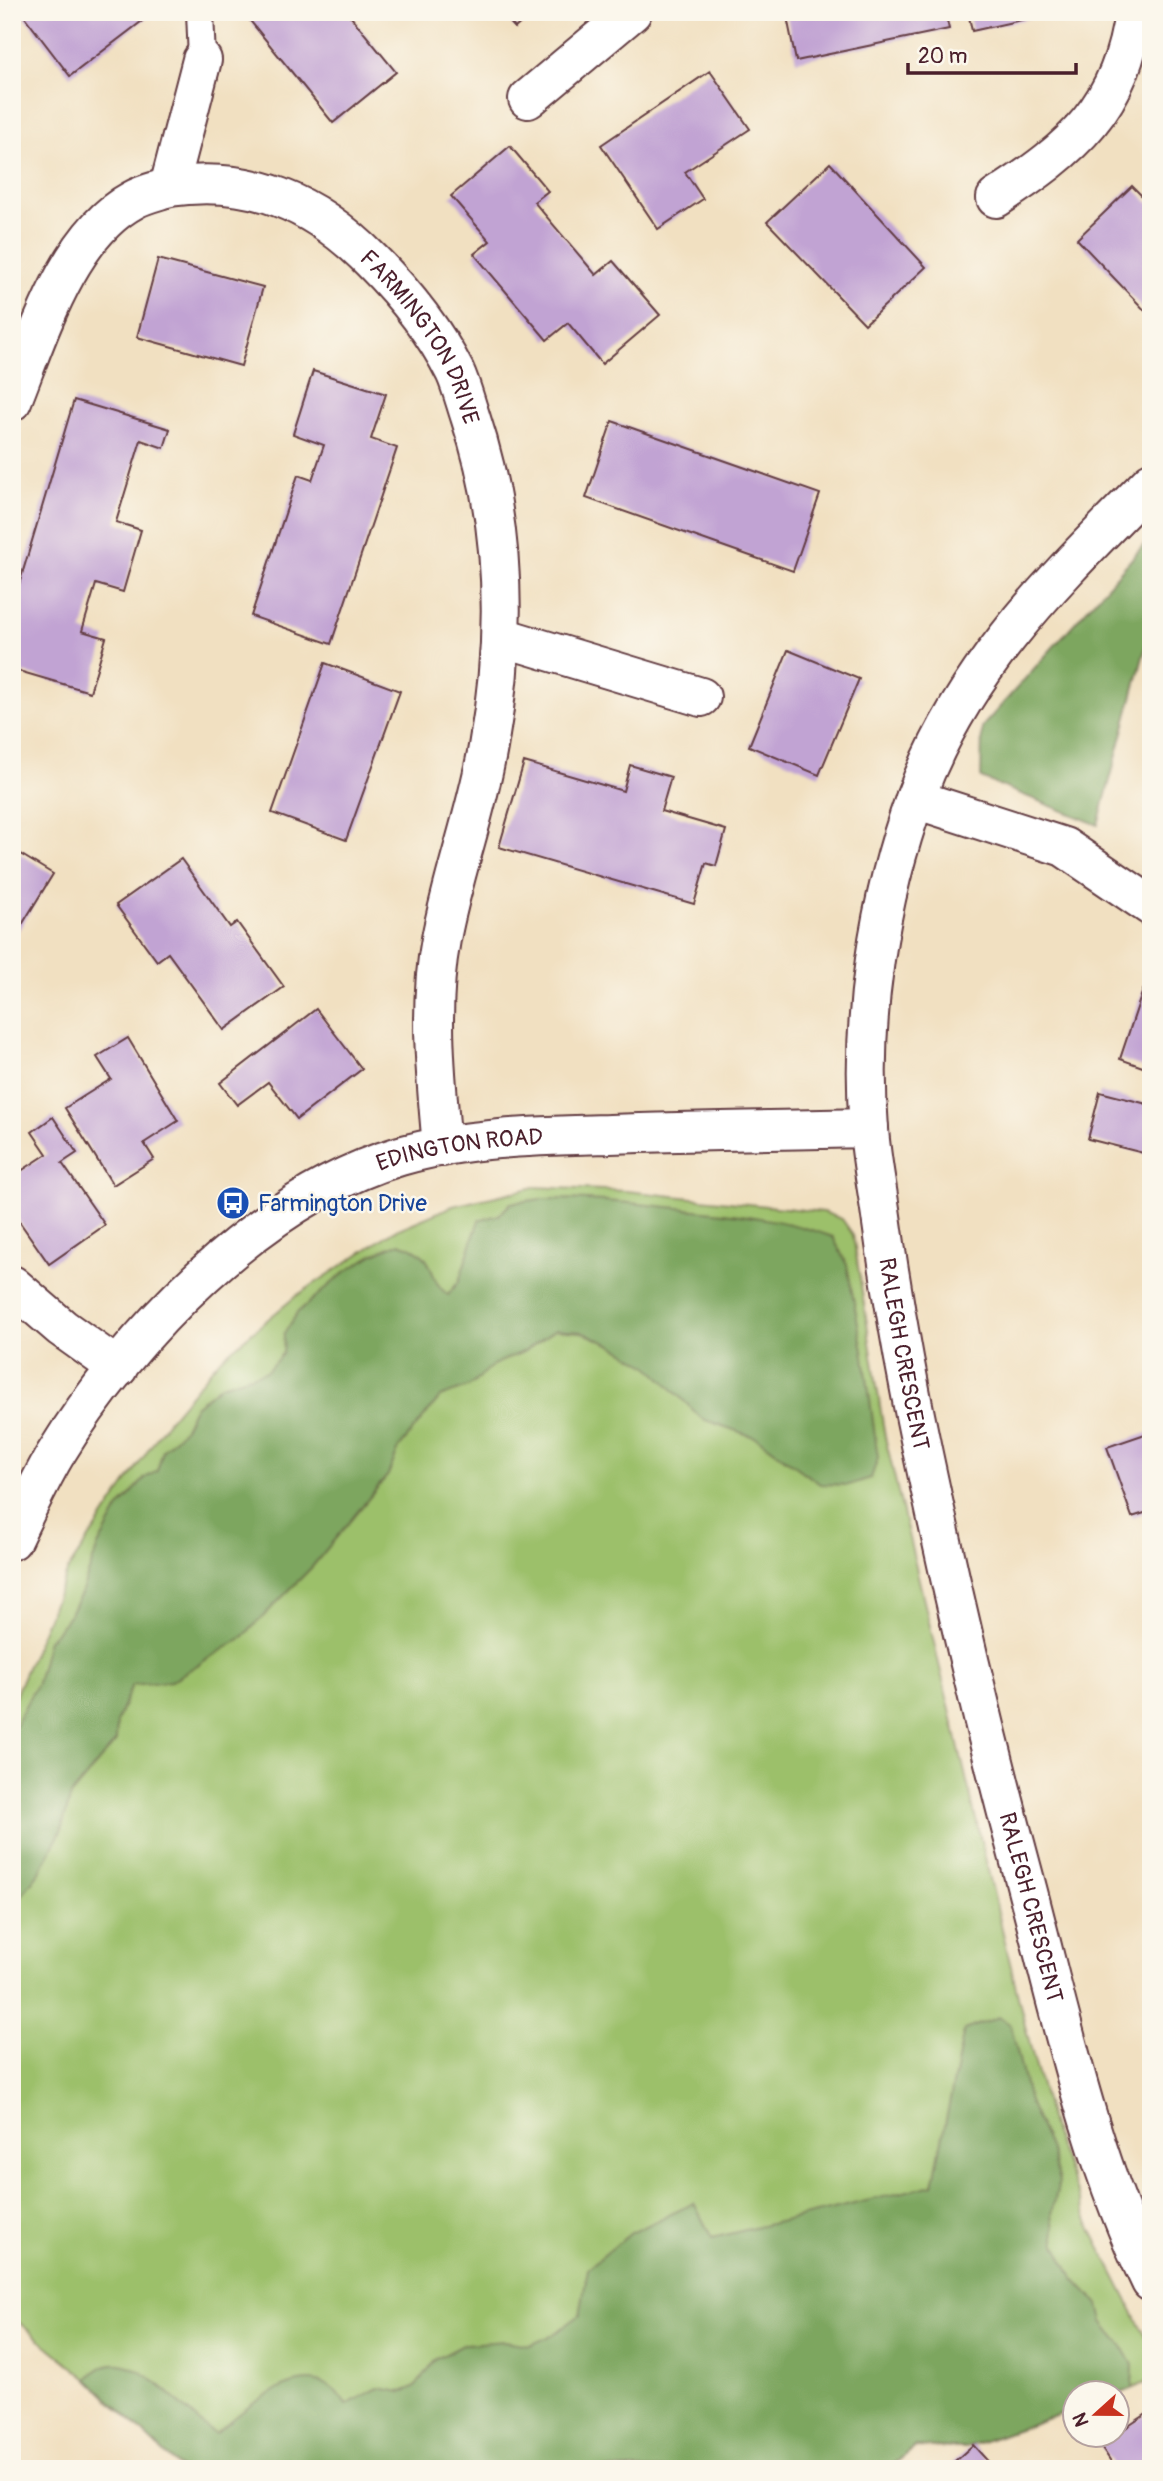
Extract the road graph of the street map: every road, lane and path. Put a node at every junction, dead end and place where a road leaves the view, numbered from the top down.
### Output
1 (200, 12) edge
2 (632, 12) edge
3 (1135, 12) edge
4 (202, 60) joint
5 (528, 99) dead end
6 (169, 187) junction
7 (996, 198) dead end
8 (12, 401) edge
9 (1151, 482) edge
10 (502, 637) junction
11 (701, 697) dead end
12 (915, 799) junction
13 (1151, 906) edge
14 (869, 1128) junction
15 (442, 1147) junction
16 (12, 1285) edge
17 (118, 1368) junction
18 (12, 1540) edge
19 (1150, 2281) edge

1 - 4 lane
2 - 5 street
3 - 7 street
4 - 6 street
6 - 8 street, FARMINGTON DRIVE
6 - 10 street, FARMINGTON DRIVE
9 - 12 street, RALEGH CRESCENT
10 - 11 street
10 - 15 street, FARMINGTON DRIVE
12 - 13 street
12 - 14 street, RALEGH CRESCENT
14 - 15 street, EDINGTON ROAD
14 - 19 street, RALEGH CRESCENT
15 - 17 street, EDINGTON ROAD
16 - 17 street
17 - 18 street, EDINGTON ROAD

